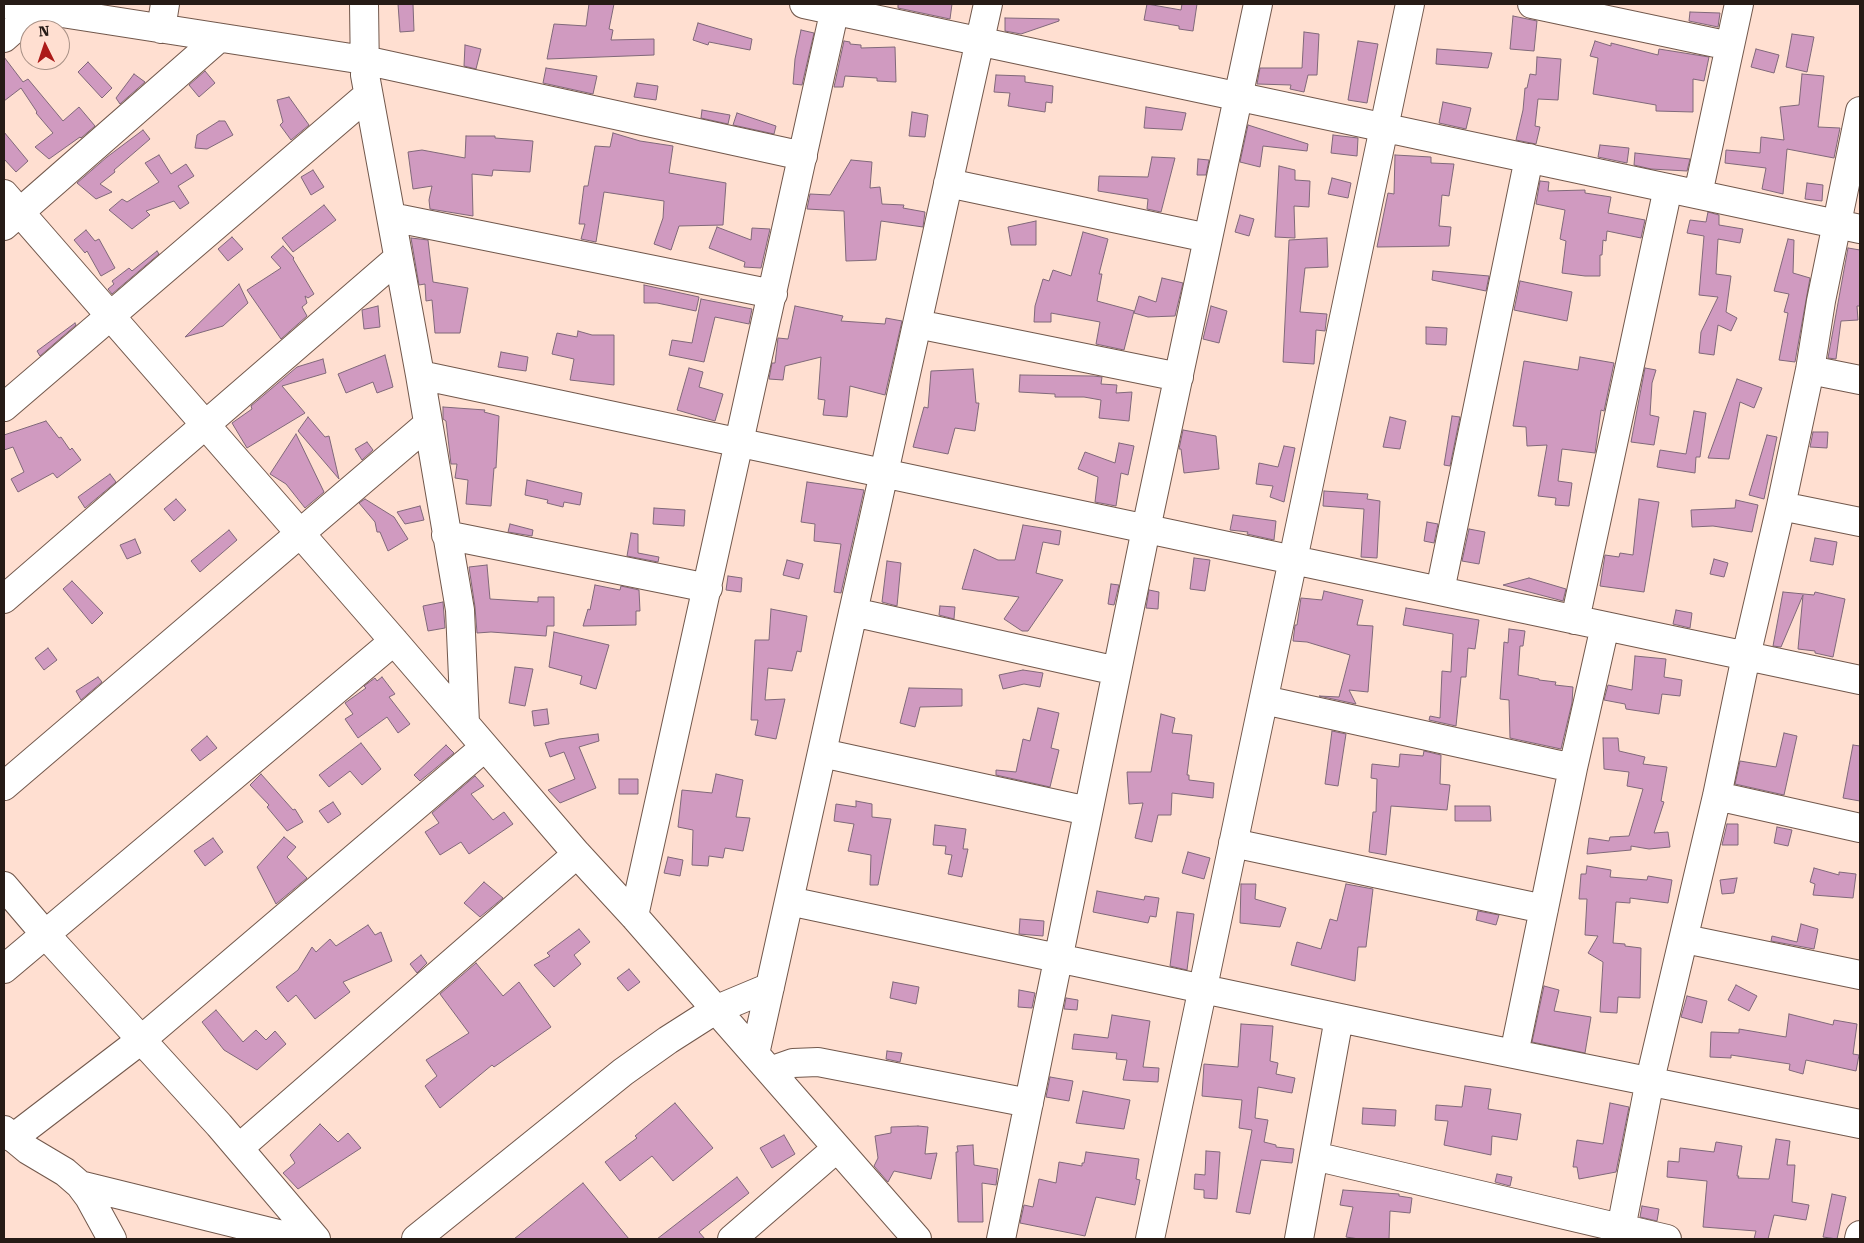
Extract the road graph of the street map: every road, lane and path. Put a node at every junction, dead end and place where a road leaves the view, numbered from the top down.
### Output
1 (4, 4) edge
2 (364, 4) edge
3 (804, 4) edge
4 (988, 4) edge
5 (1258, 4) edge
6 (1410, 4) edge
7 (1532, 4) edge
8 (1739, 4) edge
9 (836, 7) edge
10 (37, 9) junction
11 (163, 16) edge
12 (4, 38) edge
13 (219, 38) junction
14 (979, 41) junction
15 (1730, 46) junction
16 (364, 60) junction
17 (368, 95) junction
18 (1238, 96) junction
19 (1860, 111) edge
20 (1384, 128) junction
21 (803, 156) junction
22 (1529, 158) junction
23 (948, 183) junction
24 (1668, 188) junction
25 (1698, 194) junction
26 (9, 211) edge
27 (391, 217) junction
28 (1849, 227) edge
29 (1208, 238) junction
30 (397, 259) junction
31 (772, 294) junction
32 (110, 316) junction
33 (917, 324) junction
34 (1810, 370) junction
35 (420, 375) junction
36 (1178, 377) junction
37 (1860, 380) edge
38 (4, 407) edge
39 (206, 424) junction
40 (427, 425) junction
41 (740, 443) junction
42 (884, 473) junction
43 (1781, 506) junction
44 (1860, 522) edge
45 (1146, 529) junction
46 (299, 533) junction
47 (446, 535) junction
48 (1293, 560) junction
49 (708, 588) junction
50 (1440, 591) junction
51 (4, 599) edge
52 (853, 612) junction
53 (1575, 620) junction
54 (1605, 626) junction
55 (394, 641) junction
56 (1746, 656) junction
57 (1117, 671) junction
58 (1860, 680) edge
59 (1264, 700) junction
60 (465, 724) junction
61 (485, 747) junction
62 (822, 754) junction
63 (1573, 768) junction
64 (4, 786) edge
65 (1717, 796) junction
66 (1088, 811) junction
67 (1860, 828) edge
68 (1233, 843) junction
69 (577, 854) junction
70 (4, 886) edge
71 (789, 901) junction
72 (1544, 909) junction
73 (634, 916) junction
74 (45, 934) junction
75 (1684, 939) junction
76 (1059, 958) junction
77 (4, 969) edge
78 (1860, 975) edge
79 (770, 987) junction
80 (1203, 988) junction
81 (715, 1010) junction
82 (1338, 1018) junction
83 (141, 1040) junction
84 (1514, 1054) junction
85 (762, 1062) junction
86 (1650, 1080) junction
87 (1029, 1102) junction
88 (1860, 1124) edge
89 (8, 1134) edge
90 (239, 1148) junction
91 (837, 1148) junction
92 (1314, 1156) junction
93 (80, 1185) junction
94 (1620, 1234) edge
95 (1860, 1235) edge
96 (112, 1239) edge
97 (299, 1239) edge
98 (316, 1239) edge
99 (416, 1239) edge
100 (732, 1239) edge
101 (917, 1239) edge
102 (1001, 1239) edge
103 (1150, 1239) edge
104 (1300, 1239) edge
105 (1667, 1239) edge
106 (1859, 1239) edge

1 - 10 street
2 - 16 street
3 - 9 street
4 - 14 street
5 - 18 street
6 - 20 street
7 - 15 street
8 - 15 street
9 - 14 street
9 - 21 street
10 - 11 street
10 - 12 street
11 - 13 street
13 - 16 street
13 - 26 street
14 - 18 street
14 - 23 street
15 - 25 street
16 - 17 street
16 - 21 street
17 - 27 street
17 - 32 street
18 - 20 street
18 - 29 street
19 - 28 street
20 - 22 street
20 - 48 street
21 - 31 street
22 - 24 street
22 - 50 street
23 - 29 street
23 - 33 street
24 - 25 street
24 - 53 street
25 - 28 street
26 - 32 street
27 - 30 street
27 - 31 street
28 - 34 street
29 - 36 street
30 - 35 street
30 - 39 street
31 - 41 street
32 - 38 street
32 - 39 street
33 - 36 street
33 - 42 street
34 - 37 street
34 - 43 street
35 - 40 street
35 - 41 street
36 - 45 street
39 - 46 street
39 - 51 street
40 - 46 street
40 - 47 street
41 - 42 street
41 - 49 street
42 - 45 street
42 - 52 street
43 - 44 street
43 - 56 street
45 - 48 street
45 - 57 street
46 - 55 street
46 - 64 street
47 - 49 street
47 - 60 street
48 - 50 street
48 - 59 street
49 - 73 street
50 - 53 street
52 - 57 street
52 - 62 street
53 - 54 street
54 - 56 street
54 - 63 street
55 - 60 street
55 - 74 street
56 - 58 street
56 - 65 street
57 - 66 street
59 - 63 street
59 - 68 street
60 - 61 street
61 - 69 street
61 - 83 street
62 - 66 street
62 - 71 street
63 - 72 street
65 - 67 street
65 - 75 street
66 - 76 street
68 - 72 street
68 - 80 street
69 - 73 street
69 - 90 street
70 - 74 street
71 - 76 street
71 - 79 street
72 - 84 street
73 - 81 street
74 - 77 street
74 - 83 street
75 - 78 street
75 - 86 street
76 - 80 street
76 - 87 street
79 - 81 street
79 - 85 street
80 - 82 street
80 - 103 street
81 - 85 street
81 - 99 street
82 - 84 street
82 - 92 street
83 - 89 street
83 - 90 street
84 - 86 street
85 - 87 street
85 - 91 street
86 - 88 street
86 - 94 street
87 - 102 street
89 - 93 street
90 - 98 street
91 - 100 street
91 - 101 street
92 - 94 street
92 - 104 street
93 - 96 street
93 - 97 street
94 - 105 street
95 - 106 street

